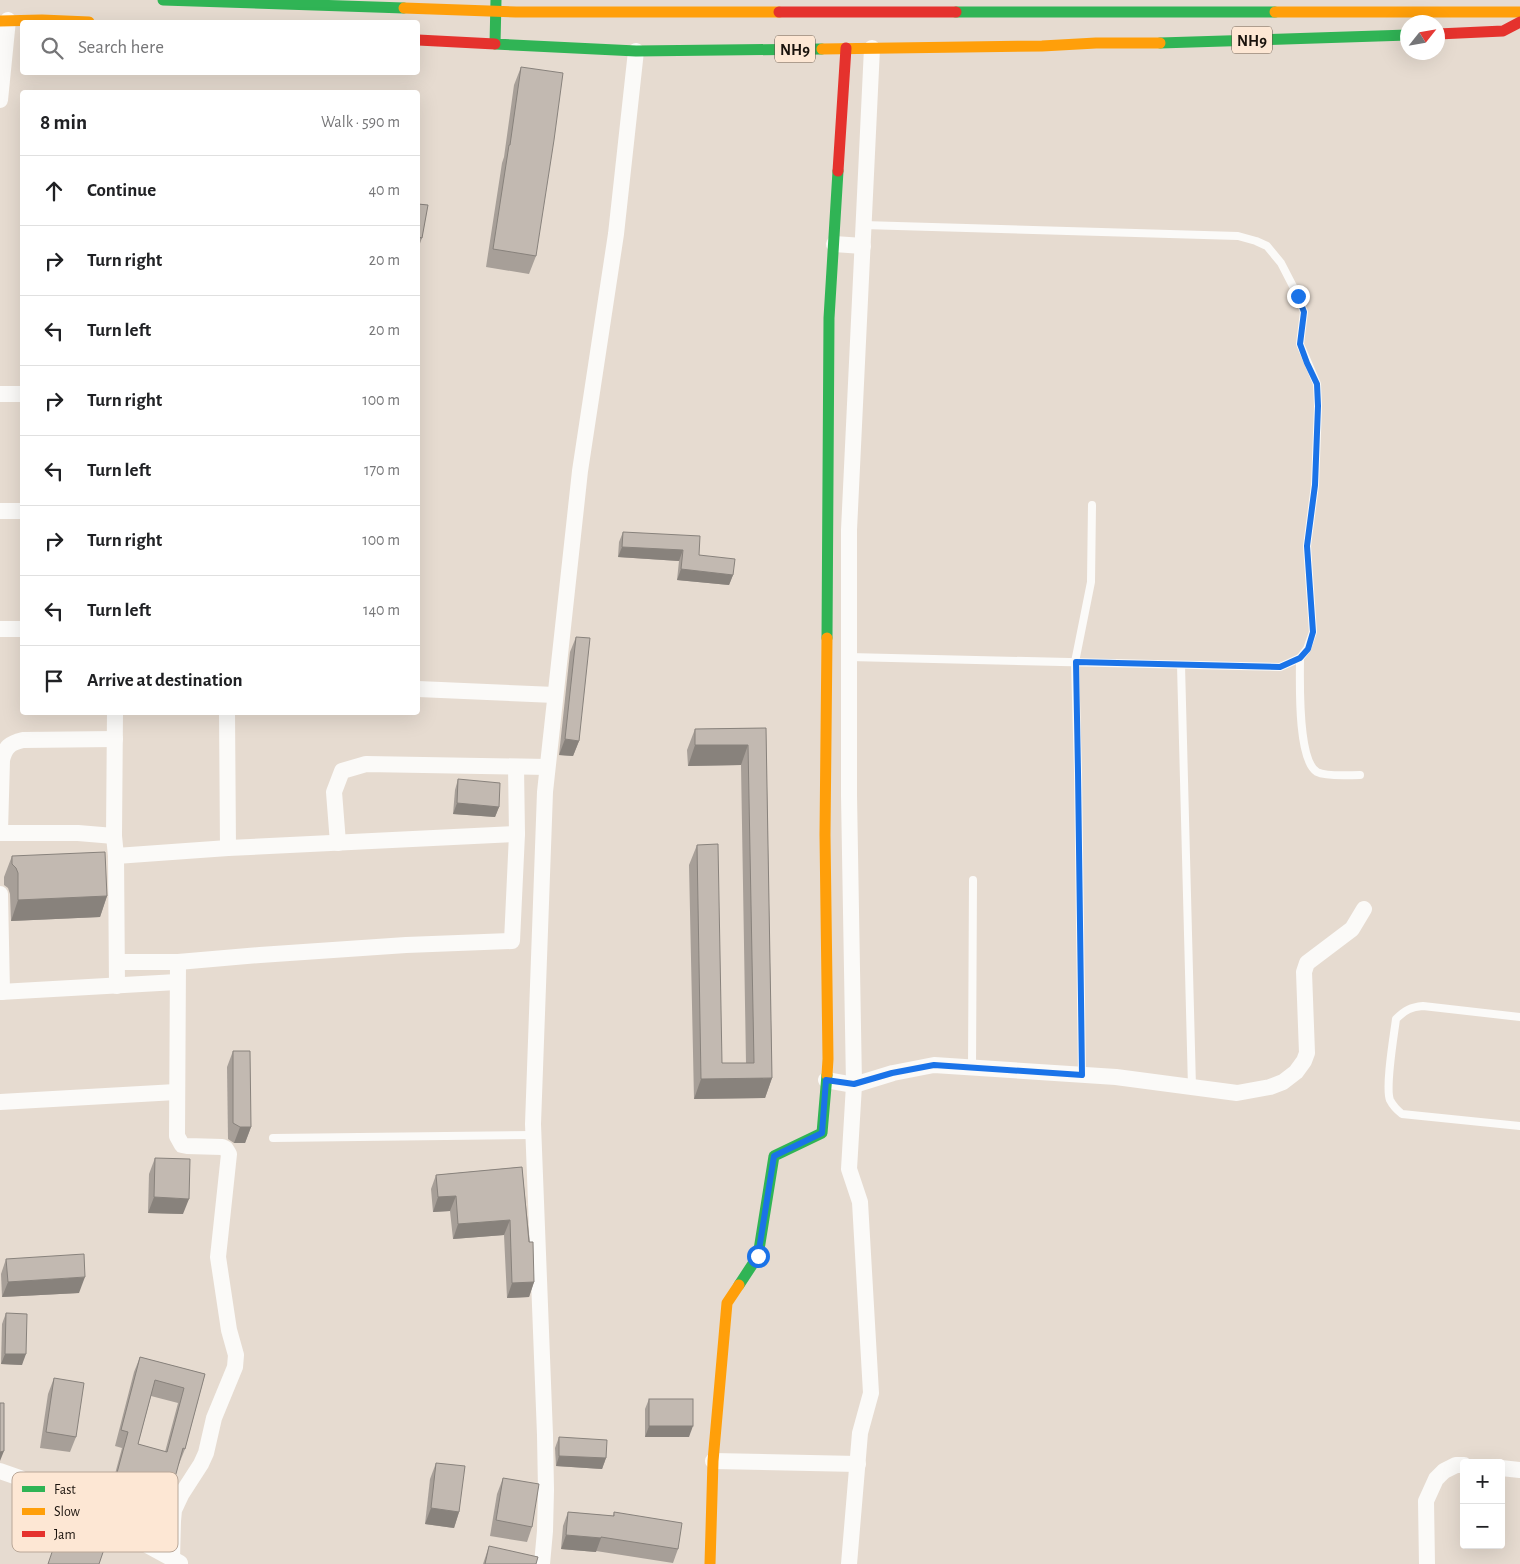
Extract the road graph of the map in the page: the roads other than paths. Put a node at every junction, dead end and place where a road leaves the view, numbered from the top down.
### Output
1 (163, 0) edge
2 (496, 0) edge
3 (1520, 12) edge
4 (4, 21) edge
5 (20, 21) edge
6 (1520, 22) edge
7 (1445, 34) edge
8 (1400, 35) edge
9 (420, 40) edge
10 (495, 44) junction
11 (846, 48) junction
12 (872, 48) junction
13 (636, 51) junction
14 (0, 100) edge
15 (863, 225) junction
16 (834, 244) junction
17 (862, 246) junction
18 (0, 394) edge
19 (20, 394) edge
20 (1092, 505) dead end
21 (0, 511) edge
22 (20, 511) edge
23 (0, 629) edge
24 (20, 629) edge
25 (849, 657) junction
26 (1300, 658) junction
27 (1076, 662) junction
28 (1181, 665) junction
29 (420, 689) edge
30 (555, 695) junction
31 (116, 715) edge
32 (227, 715) edge
33 (115, 740) junction
34 (516, 767) junction
35 (547, 767) junction
36 (1360, 775) dead end
37 (0, 832) edge
38 (517, 834) junction
39 (114, 836) junction
40 (338, 843) junction
41 (228, 848) junction
42 (116, 856) junction
43 (973, 880) dead end
44 (0, 894) edge
45 (1364, 909) dead end
46 (118, 962) junction
47 (178, 962) junction
48 (177, 982) junction
49 (118, 986) junction
50 (1, 992) edge
51 (1520, 1017) edge
52 (972, 1068) junction
53 (1082, 1075) junction
54 (826, 1080) junction
55 (854, 1084) junction
56 (1192, 1087) junction
57 (176, 1092) junction
58 (0, 1102) edge
59 (1520, 1126) edge
60 (533, 1134) junction
61 (273, 1138) dead end
62 (713, 1461) junction
63 (858, 1464) junction
64 (1460, 1465) edge
65 (1505, 1468) edge
66 (1520, 1470) edge
67 (0, 1471) edge
68 (12, 1475) edge
69 (178, 1501) edge
70 (160, 1552) edge
71 (177, 1561) edge
72 (542, 1564) edge
73 (710, 1564) edge
74 (849, 1564) edge
75 (1427, 1564) edge

1 - 3 main road
2 - 10 main road
4 - 5 main road
4 - 14 street
6 - 7 main road
8 - 12 main road, NH9
9 - 10 main road
10 - 13 main road, NH9
11 - 12 main road, NH9
11 - 13 main road, NH9
11 - 16 main road
12 - 15 street
13 - 30 street
15 - 17 street
15 - 26 lane
16 - 17 street
16 - 54 main road
17 - 25 street
18 - 19 street
20 - 27 lane
21 - 22 street
23 - 24 street
25 - 27 lane
25 - 55 street
26 - 28 lane
26 - 36 lane
27 - 28 lane
27 - 53 lane
28 - 56 lane
29 - 30 street
30 - 35 street
31 - 33 street
32 - 41 street
33 - 37 street
33 - 39 street
34 - 35 street
34 - 38 street
34 - 40 street
35 - 60 street
37 - 39 street
38 - 40 street
38 - 47 street
39 - 42 street
40 - 41 street
41 - 42 street
42 - 46 street
43 - 52 lane
44 - 50 street
45 - 56 street
46 - 47 street
46 - 49 street
47 - 48 street
48 - 49 street
48 - 57 street
49 - 50 street
51 - 59 lane
52 - 53 street
52 - 55 street
53 - 56 street
54 - 55 street
54 - 62 main road
55 - 63 street
57 - 58 street
57 - 69 street
60 - 61 lane
60 - 72 street
62 - 63 street
62 - 73 main road
63 - 74 street
64 - 75 street
65 - 66 street
67 - 68 street
70 - 71 street

